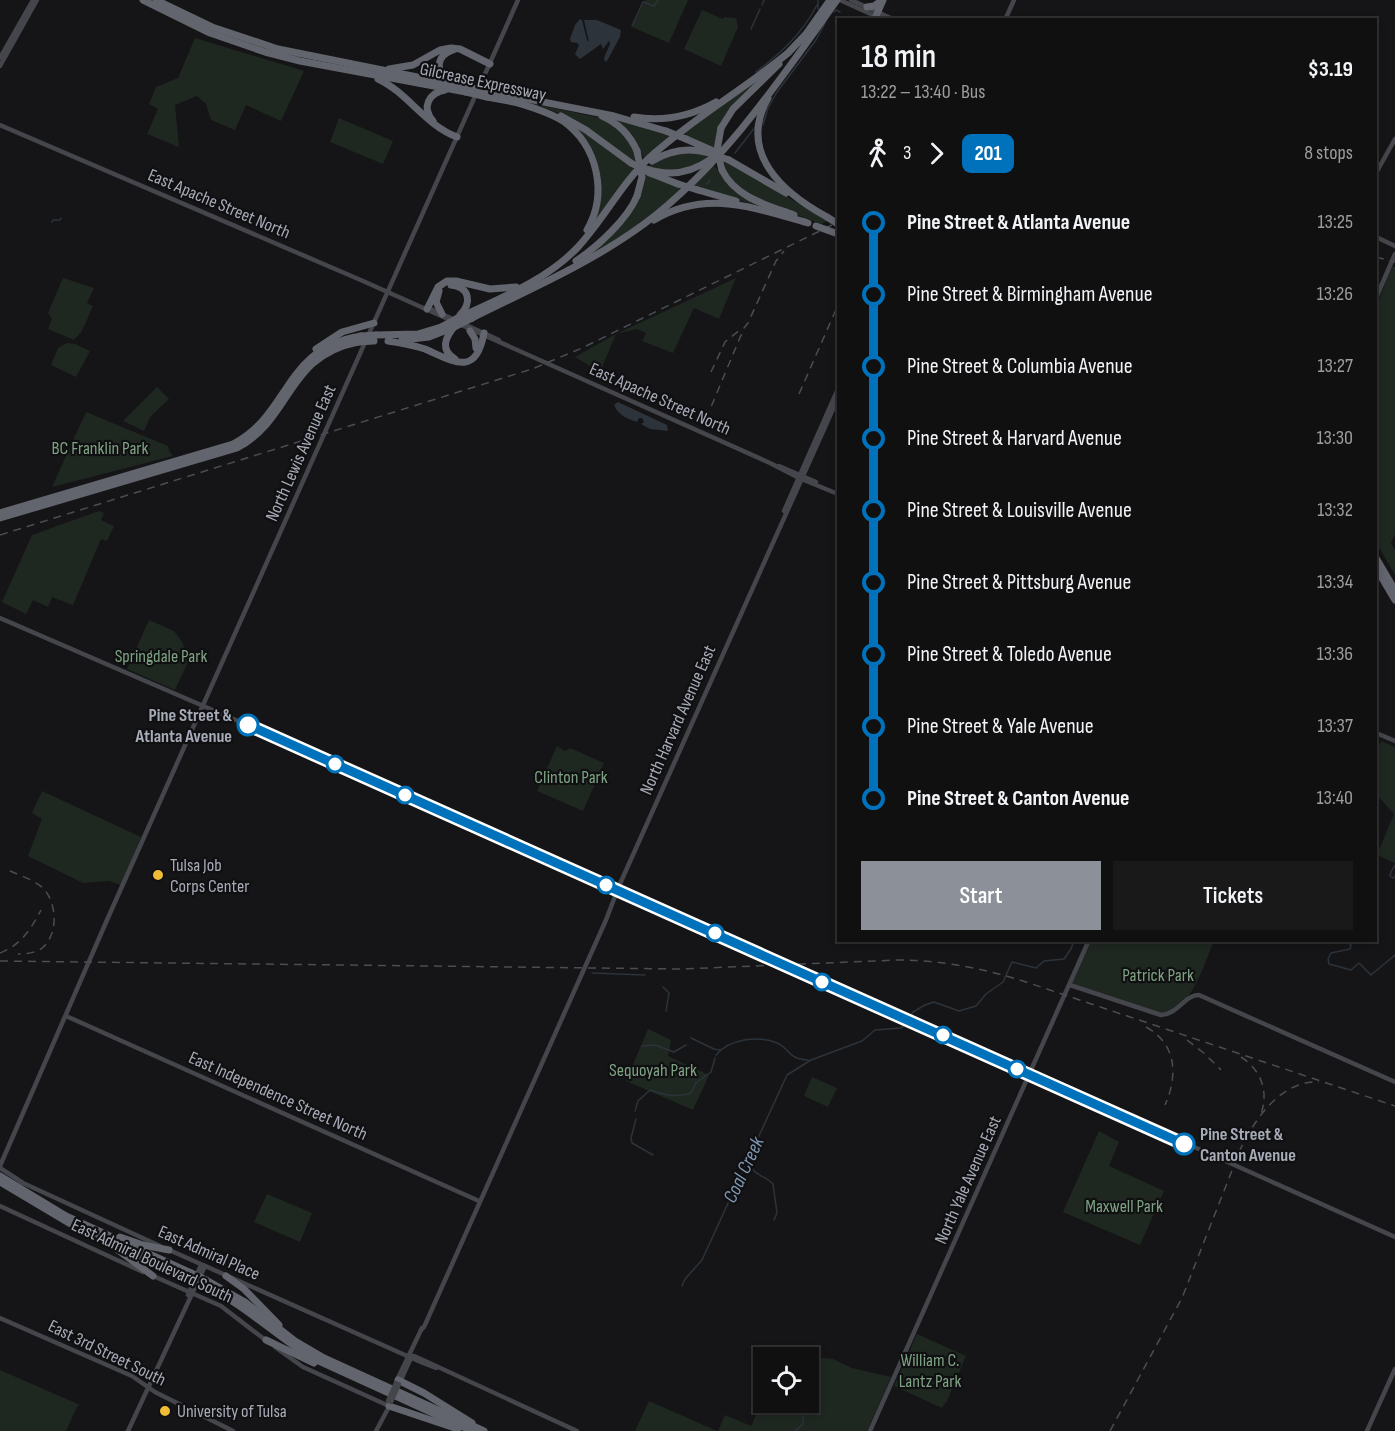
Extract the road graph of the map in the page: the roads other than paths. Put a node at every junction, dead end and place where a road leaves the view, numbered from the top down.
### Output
1 (35, 0) edge
2 (142, 0) edge
3 (518, 0) edge
4 (830, 0) edge
5 (851, 0) edge
6 (881, 0) edge
7 (1014, 0) edge
8 (158, 1) edge
9 (840, 1) edge
10 (867, 7) junction
11 (876, 13) junction
12 (882, 18) edge
13 (890, 18) edge
14 (1006, 18) edge
15 (801, 39) junction
16 (0, 58) edge
17 (490, 64) junction
18 (0, 66) edge
19 (381, 70) junction
20 (365, 73) junction
21 (782, 75) junction
22 (449, 86) junction
23 (742, 88) junction
24 (488, 94) junction
25 (515, 102) junction
26 (569, 106) junction
27 (580, 108) junction
28 (0, 125) edge
29 (457, 137) junction
30 (1395, 139) edge
31 (725, 148) junction
32 (704, 149) junction
33 (1377, 171) edge
34 (651, 172) junction
35 (611, 203) junction
36 (811, 208) junction
37 (807, 223) junction
38 (837, 223) edge
39 (817, 225) junction
40 (837, 234) edge
41 (1377, 237) edge
42 (615, 243) junction
43 (1395, 246) edge
44 (578, 248) junction
45 (1395, 254) edge
46 (548, 280) junction
47 (521, 287) junction
48 (388, 292) junction
49 (1377, 296) edge
50 (427, 309) junction
51 (442, 314) junction
52 (374, 323) junction
53 (456, 323) junction
54 (470, 331) junction
55 (375, 338) junction
56 (360, 339) junction
57 (483, 339) junction
58 (388, 340) junction
59 (506, 345) junction
60 (285, 388) junction
61 (837, 391) edge
62 (837, 400) edge
63 (818, 433) junction
64 (801, 477) junction
65 (836, 493) edge
66 (0, 513) edge
67 (0, 518) edge
68 (1377, 560) edge
69 (1377, 569) edge
70 (1377, 574) edge
71 (1393, 591) edge
72 (1395, 600) edge
73 (0, 618) edge
74 (203, 705) junction
75 (1377, 733) edge
76 (1395, 741) edge
77 (617, 890) junction
78 (1088, 942) edge
79 (1070, 985) junction
80 (66, 1016) junction
81 (1030, 1074) junction
82 (1395, 1082) edge
83 (0, 1167) edge
84 (0, 1176) edge
85 (0, 1182) edge
86 (479, 1201) junction
87 (0, 1206) edge
88 (91, 1228) junction
89 (98, 1237) junction
90 (1395, 1238) edge
91 (169, 1250) junction
92 (203, 1266) junction
93 (153, 1276) junction
94 (189, 1276) junction
95 (226, 1276) junction
96 (205, 1283) junction
97 (191, 1293) junction
98 (0, 1317) edge
99 (286, 1334) junction
100 (266, 1340) junction
101 (410, 1356) junction
102 (1395, 1369) edge
103 (342, 1372) junction
104 (132, 1376) junction
105 (153, 1376) junction
106 (398, 1382) junction
107 (148, 1387) junction
108 (389, 1403) junction
109 (482, 1430) edge
110 (128, 1431) edge
111 (233, 1431) edge
112 (376, 1431) edge
113 (465, 1431) edge
114 (472, 1431) edge
115 (577, 1431) edge
116 (870, 1431) edge
117 (1367, 1431) edge

1 - 16 main road
1 - 18 main road
2 - 20 highway, Gilcrease Expressway
3 - 17 main road, North Lewis Avenue East
4 - 15 highway
5 - 10 main road
6 - 10 highway
6 - 11 highway
7 - 14 main road
8 - 19 highway, Gilcrease Expressway
9 - 11 main road
9 - 21 highway
10 - 11 main road
11 - 12 main road
11 - 13 main road
15 - 23 highway
15 - 39 highway, bridge
17 - 19 highway
17 - 22 highway
17 - 29 main road, North Lewis Avenue East
19 - 22 highway, Gilcrease Expressway
20 - 22 highway, Gilcrease Expressway
20 - 29 highway
21 - 31 highway
21 - 36 highway
22 - 24 highway, Gilcrease Expressway, bridge
22 - 29 highway
23 - 27 highway
23 - 35 highway
24 - 25 highway, Gilcrease Expressway
24 - 26 highway, Gilcrease Expressway
25 - 34 highway, Gilcrease Expressway, bridge
25 - 44 highway
26 - 27 highway, Gilcrease Expressway
26 - 46 highway, bridge
27 - 32 highway, Gilcrease Expressway, bridge
28 - 48 main road, East Apache Street North
29 - 48 main road, North Lewis Avenue East
30 - 33 main road
31 - 34 highway
31 - 42 highway
32 - 35 highway
32 - 36 highway, bridge
34 - 37 highway, bridge
35 - 44 highway
36 - 38 highway, bridge
37 - 39 highway
37 - 42 highway
39 - 40 highway, bridge
41 - 43 main road
42 - 46 highway
44 - 47 highway
45 - 49 main road
46 - 53 highway
47 - 50 highway
47 - 53 highway
48 - 50 main road, East Apache Street North
48 - 52 main road, North Lewis Avenue East
50 - 51 main road, East Apache Street North
50 - 54 main road, East Apache Street North
51 - 53 highway
51 - 57 main road, East Apache Street North
52 - 60 highway
52 - 74 main road, North Lewis Avenue East
53 - 55 highway
53 - 57 highway
53 - 58 highway
54 - 57 main road, East Apache Street North
54 - 57 highway
55 - 56 highway, bridge
55 - 58 highway
56 - 60 highway
56 - 67 highway
57 - 58 highway
57 - 59 main road, East Apache Street North
57 - 59 main road, East Apache Street North
59 - 64 main road, East Apache Street North
60 - 66 highway
61 - 63 main road, North Harvard Avenue East
62 - 63 main road, North Harvard Avenue East
63 - 64 main road, North Harvard Avenue East
64 - 65 main road, East Apache Street North
64 - 77 main road, North Harvard Avenue East
68 - 71 highway
69 - 71 highway
70 - 71 highway
71 - 72 highway
73 - 74 main road
74 - 77 main road
74 - 80 main road, North Lewis Avenue East
75 - 76 main road
77 - 81 main road
77 - 86 main road, North Harvard Avenue East
78 - 79 main road, North Yale Avenue East
79 - 81 main road, North Yale Avenue East
79 - 82 main road
80 - 83 main road, North Lewis Avenue East
80 - 86 main road, East Independence Street North
81 - 90 main road
81 - 116 main road, North Yale Avenue East
83 - 91 main road, East Admiral Place
84 - 88 highway
85 - 89 highway
86 - 101 main road, North Harvard Avenue East
87 - 93 main road, East Admiral Boulevard South
88 - 91 highway
88 - 94 highway
89 - 93 highway
89 - 94 highway
91 - 92 main road, East Admiral Place
92 - 95 main road, East Admiral Place
92 - 97 main road
93 - 97 main road, East Admiral Boulevard South
94 - 96 highway, bridge
95 - 99 highway
95 - 101 main road, East Admiral Place
96 - 99 highway
96 - 103 highway
97 - 100 main road, East Admiral Boulevard South
97 - 105 main road
98 - 104 main road, East 3rd Street South
99 - 109 highway
100 - 103 highway
100 - 108 main road, East Admiral Boulevard South
101 - 106 main road, North Harvard Avenue East
101 - 115 main road, East Admiral Place
102 - 117 main road
103 - 114 highway
104 - 105 main road
104 - 107 main road, East 3rd Street South
105 - 107 main road
106 - 108 main road, North Harvard Avenue East, bridge
106 - 109 highway
107 - 110 main road
107 - 111 main road, East 3rd Street South
108 - 112 main road, North Harvard Avenue East
108 - 113 highway

